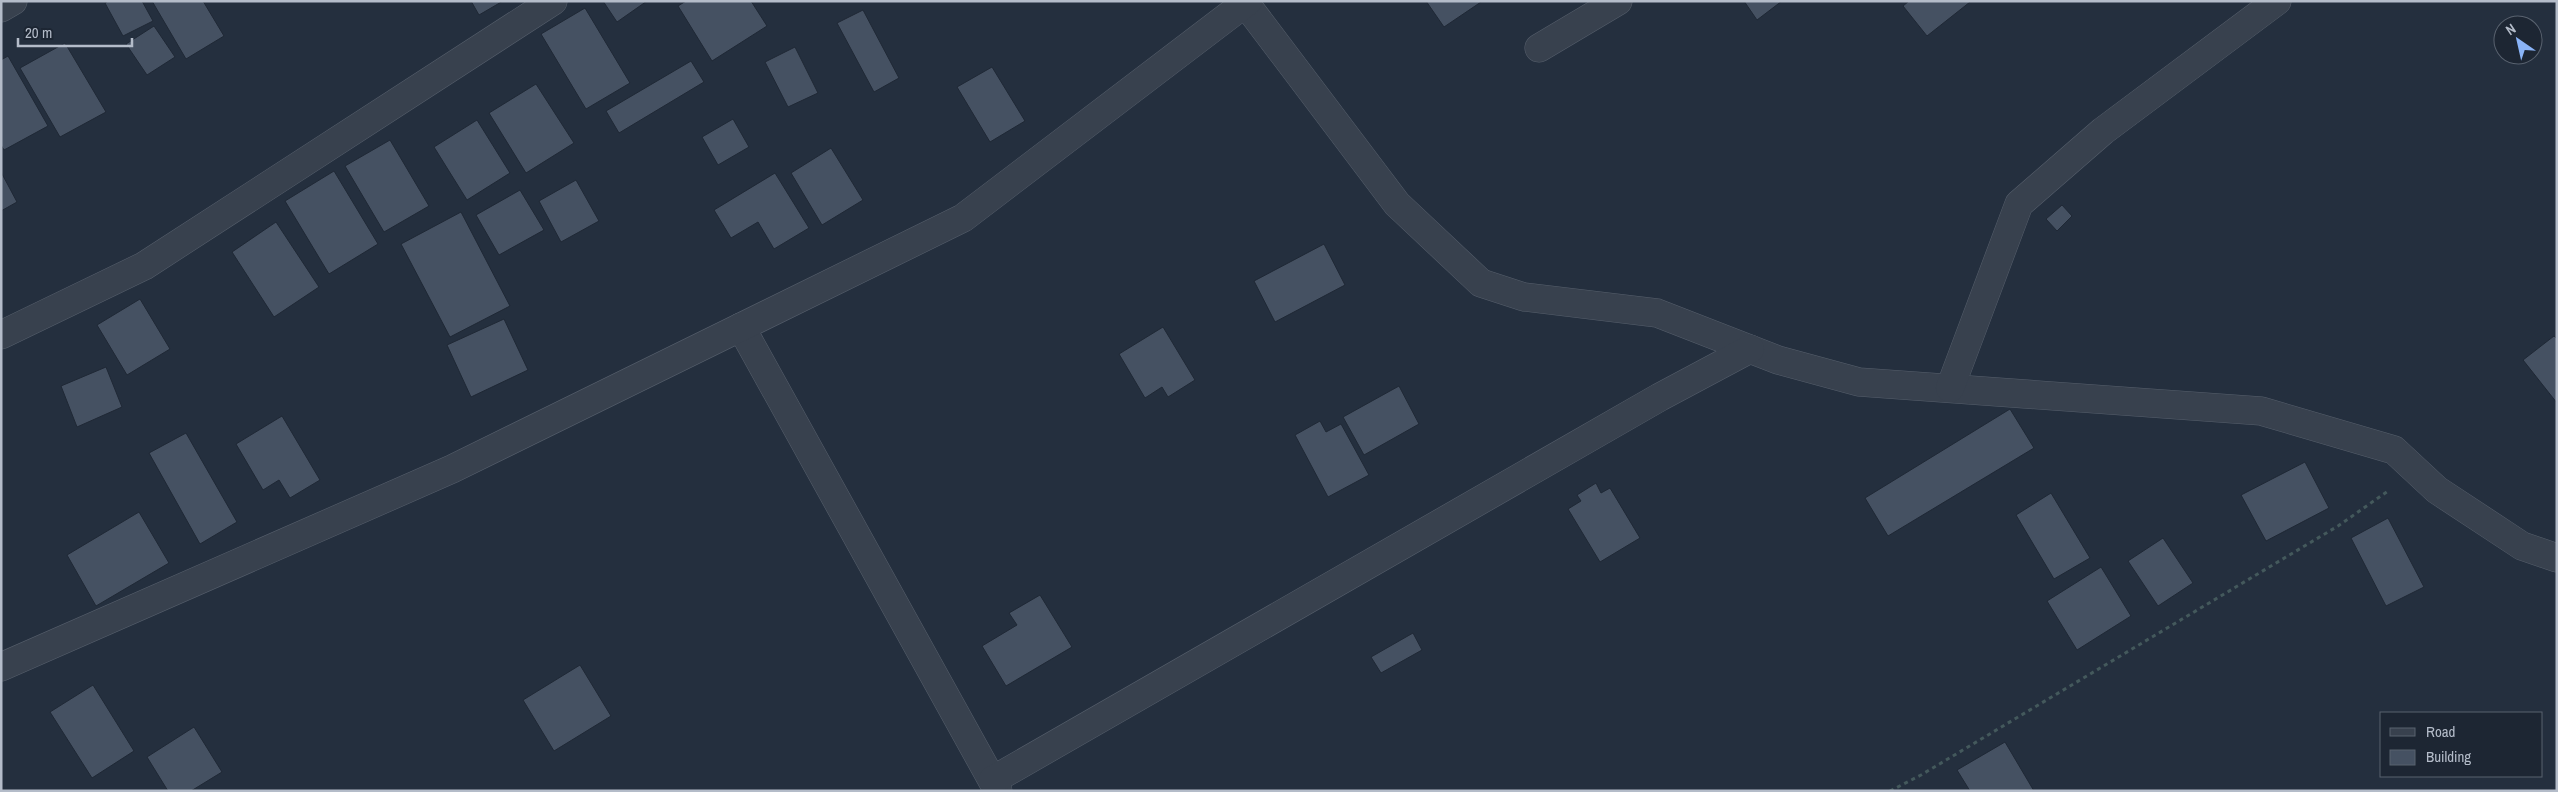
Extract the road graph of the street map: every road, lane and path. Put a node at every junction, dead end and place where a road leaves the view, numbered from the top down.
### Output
1 (13, 1) edge
2 (553, 1) edge
3 (1618, 1) edge
4 (2277, 1) edge
5 (1247, 2) edge
6 (1, 8) edge
7 (1539, 48) dead end
8 (741, 327) junction
9 (1, 335) edge
10 (1750, 349) junction
11 (1950, 388) junction
12 (2417, 471) junction
13 (2557, 558) edge
14 (1, 667) edge
15 (995, 786) edge
16 (1890, 791) edge

1 - 6 street
2 - 9 street
3 - 7 street
4 - 11 street
5 - 8 street
5 - 10 street
8 - 14 street
8 - 15 street
10 - 11 street
10 - 15 street
11 - 12 street
12 - 13 street
12 - 16 path

